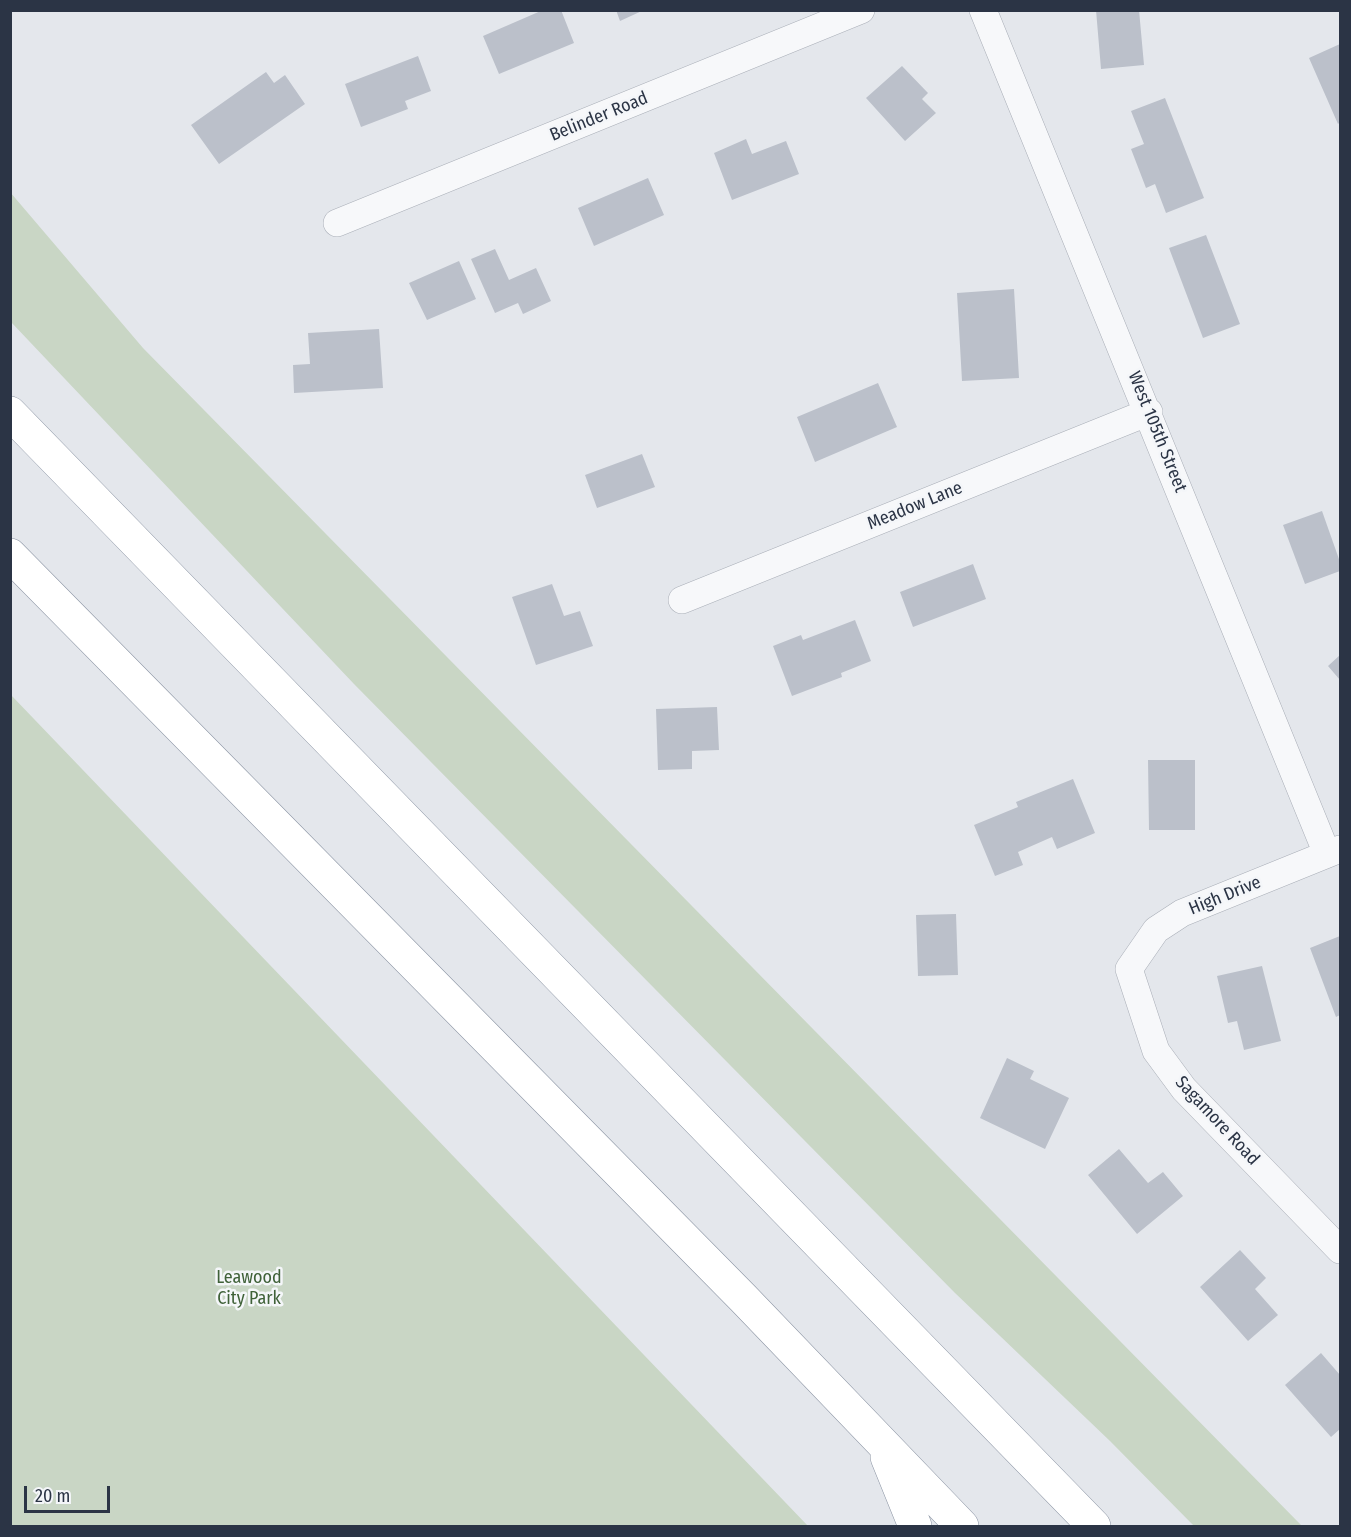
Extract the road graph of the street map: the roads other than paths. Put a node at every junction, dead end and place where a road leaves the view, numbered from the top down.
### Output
1 (861, 10) edge
2 (982, 10) edge
3 (337, 223) dead end
4 (1149, 412) junction
5 (10, 413) edge
6 (10, 555) edge
7 (682, 600) dead end
8 (1334, 852) edge
9 (1129, 969) joint
10 (1341, 1250) edge
11 (882, 1444) junction
12 (915, 1527) edge
13 (962, 1527) edge
14 (1094, 1527) edge

1 - 3 street, Belinder Road
2 - 4 street, West 105th Street
4 - 7 street, Meadow Lane
4 - 8 street, West 105th Street
5 - 14 highway
6 - 11 highway
8 - 9 street, High Drive
9 - 10 street, Sagamore Road
11 - 12 highway
11 - 13 highway

